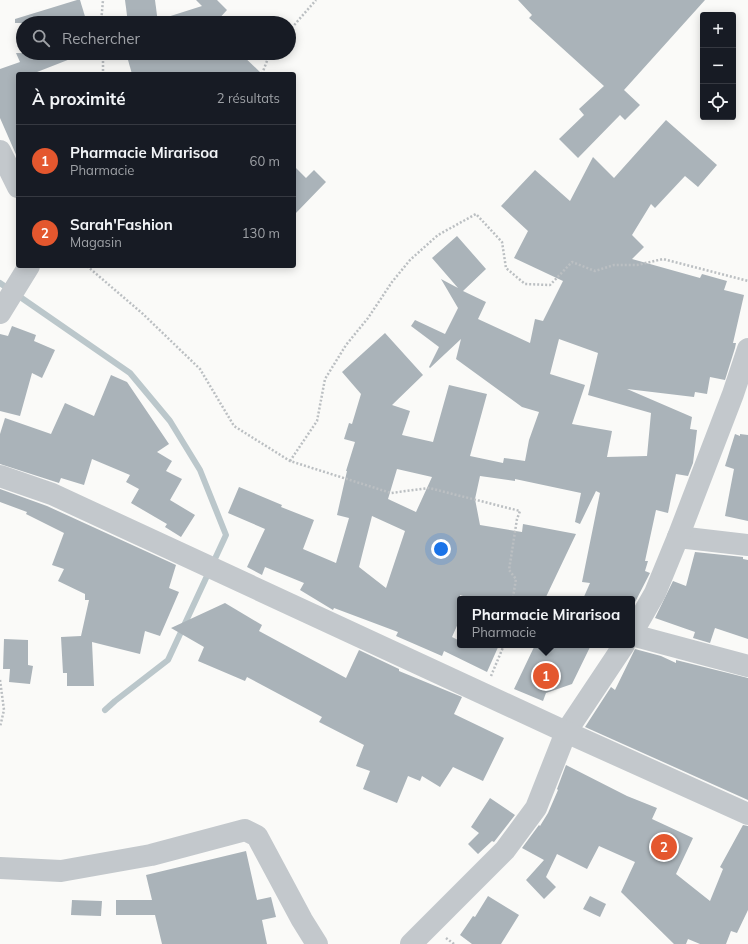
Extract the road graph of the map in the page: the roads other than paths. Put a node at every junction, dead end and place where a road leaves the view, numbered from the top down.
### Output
1 (0, 151) edge
2 (16, 183) edge
3 (24, 273) edge
4 (3, 308) edge
5 (748, 349) edge
6 (0, 476) edge
7 (678, 537) junction
8 (748, 545) edge
9 (635, 629) edge
10 (635, 635) edge
11 (622, 648) edge
12 (748, 666) edge
13 (566, 732) junction
14 (748, 814) edge
15 (0, 868) edge
16 (317, 944) edge
17 (411, 944) edge

1 - 2 street
3 - 4 street
5 - 7 street
6 - 13 street
7 - 8 street
7 - 9 street
10 - 12 street
11 - 13 street
13 - 14 street
13 - 17 street
15 - 16 street

